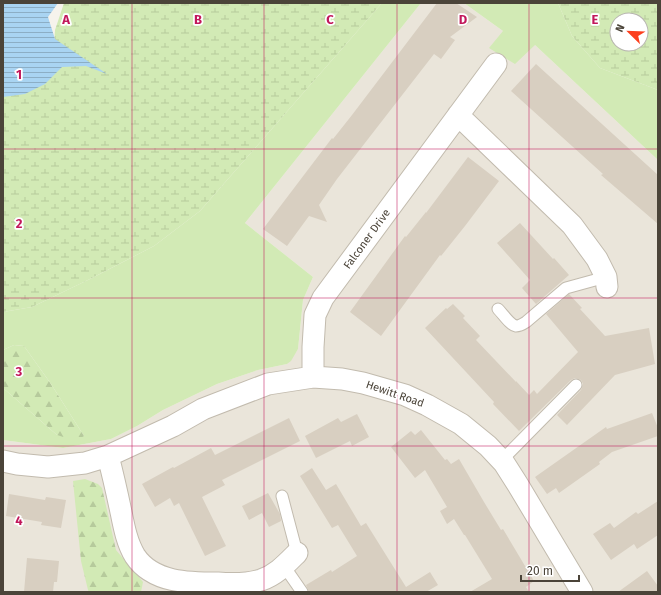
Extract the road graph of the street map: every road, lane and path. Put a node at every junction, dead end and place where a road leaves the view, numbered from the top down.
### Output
1 (496, 64) dead end
2 (458, 114) junction
3 (606, 282) joint
4 (498, 309) dead end
5 (313, 377) junction
6 (576, 385) dead end
7 (108, 456) junction
8 (3, 461) edge
9 (502, 461) junction
10 (282, 496) dead end
11 (290, 560) junction
12 (185, 587) edge
13 (302, 592) edge
14 (582, 592) edge

1 - 2 street, Falconer Drive
2 - 3 street
2 - 5 street, Falconer Drive
3 - 4 lane
5 - 7 street, Hewitt Road
5 - 9 street, Hewitt Road
6 - 9 lane
7 - 8 street, Hewitt Road
7 - 12 street
9 - 14 street, Hewitt Road
10 - 11 lane
11 - 12 street
11 - 13 lane

